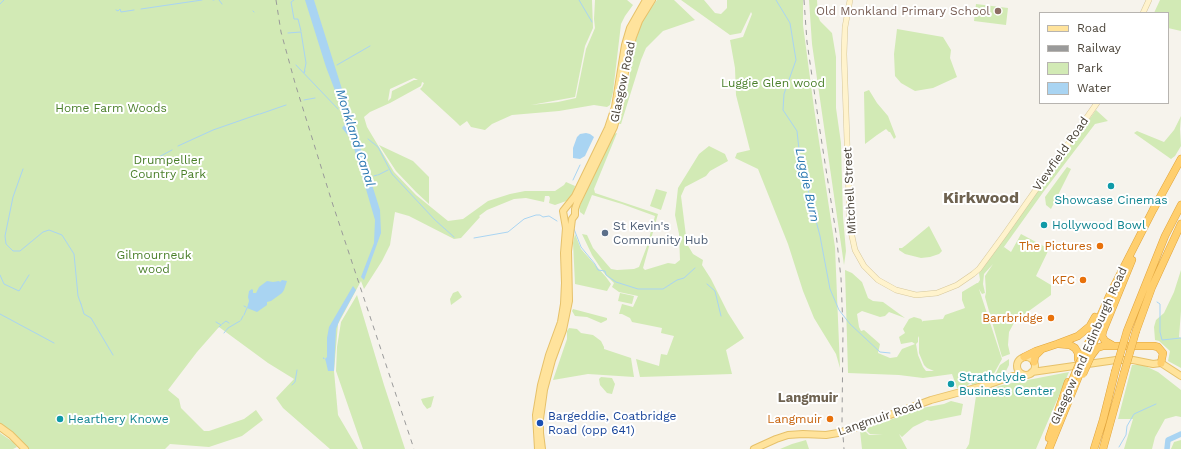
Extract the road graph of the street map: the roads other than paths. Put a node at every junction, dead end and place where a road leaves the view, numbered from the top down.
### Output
1 (646, 0) edge
2 (652, 0) edge
3 (850, 0) edge
4 (1149, 0) edge
5 (1143, 12) edge
6 (622, 76) junction
7 (1096, 104) edge
8 (611, 126) junction
9 (1181, 159) edge
10 (1181, 168) edge
11 (1181, 205) edge
12 (568, 206) junction
13 (575, 209) junction
14 (1153, 210) junction
15 (564, 218) junction
16 (572, 219) junction
17 (1181, 224) edge
18 (1132, 260) junction
19 (966, 280) joint
20 (1057, 344) junction
21 (1112, 345) junction
22 (1041, 350) junction
23 (1024, 357) junction
24 (1084, 357) junction
25 (1034, 363) junction
26 (1161, 363) junction
27 (1017, 366) junction
28 (1048, 371) junction
29 (1032, 372) junction
30 (1024, 375) junction
31 (1181, 376) edge
32 (1006, 378) junction
33 (0, 427) edge
34 (25, 449) edge
35 (538, 449) edge
36 (542, 449) edge
37 (754, 449) edge
38 (1044, 449) edge
39 (1049, 449) edge
40 (1094, 449) edge
41 (1104, 449) edge

1 - 6 main road, Glasgow Road
2 - 6 main road, Glasgow Road
3 - 19 street, Mitchell Street
4 - 5 street
6 - 8 main road, Glasgow Road
7 - 19 street, Viewfield Road
8 - 12 main road, Glasgow Road
8 - 13 main road, Glasgow Road
9 - 14 highway, Glasgow and Edinburgh Road
10 - 18 highway, Glasgow and Edinburgh Road
11 - 40 highway, bridge
12 - 13 main road
12 - 15 main road
13 - 16 main road
14 - 20 highway
14 - 24 highway, Glasgow and Edinburgh Road
15 - 16 main road
15 - 35 main road
16 - 36 main road
17 - 41 highway, bridge
18 - 21 highway
18 - 24 highway, Glasgow and Edinburgh Road
20 - 22 highway
20 - 24 highway
21 - 24 highway
21 - 26 highway
22 - 23 highway
22 - 25 highway
23 - 25 main road
23 - 27 main road
24 - 38 highway, Glasgow and Edinburgh Road
24 - 39 highway, Glasgow and Edinburgh Road
25 - 28 main road
25 - 29 main road
26 - 28 main road
26 - 31 main road
27 - 30 main road
27 - 32 main road, Langmuir Road
28 - 29 main road
29 - 30 main road
30 - 32 main road, Langmuir Road
32 - 37 main road, Langmuir Road, bridge
33 - 34 main road

